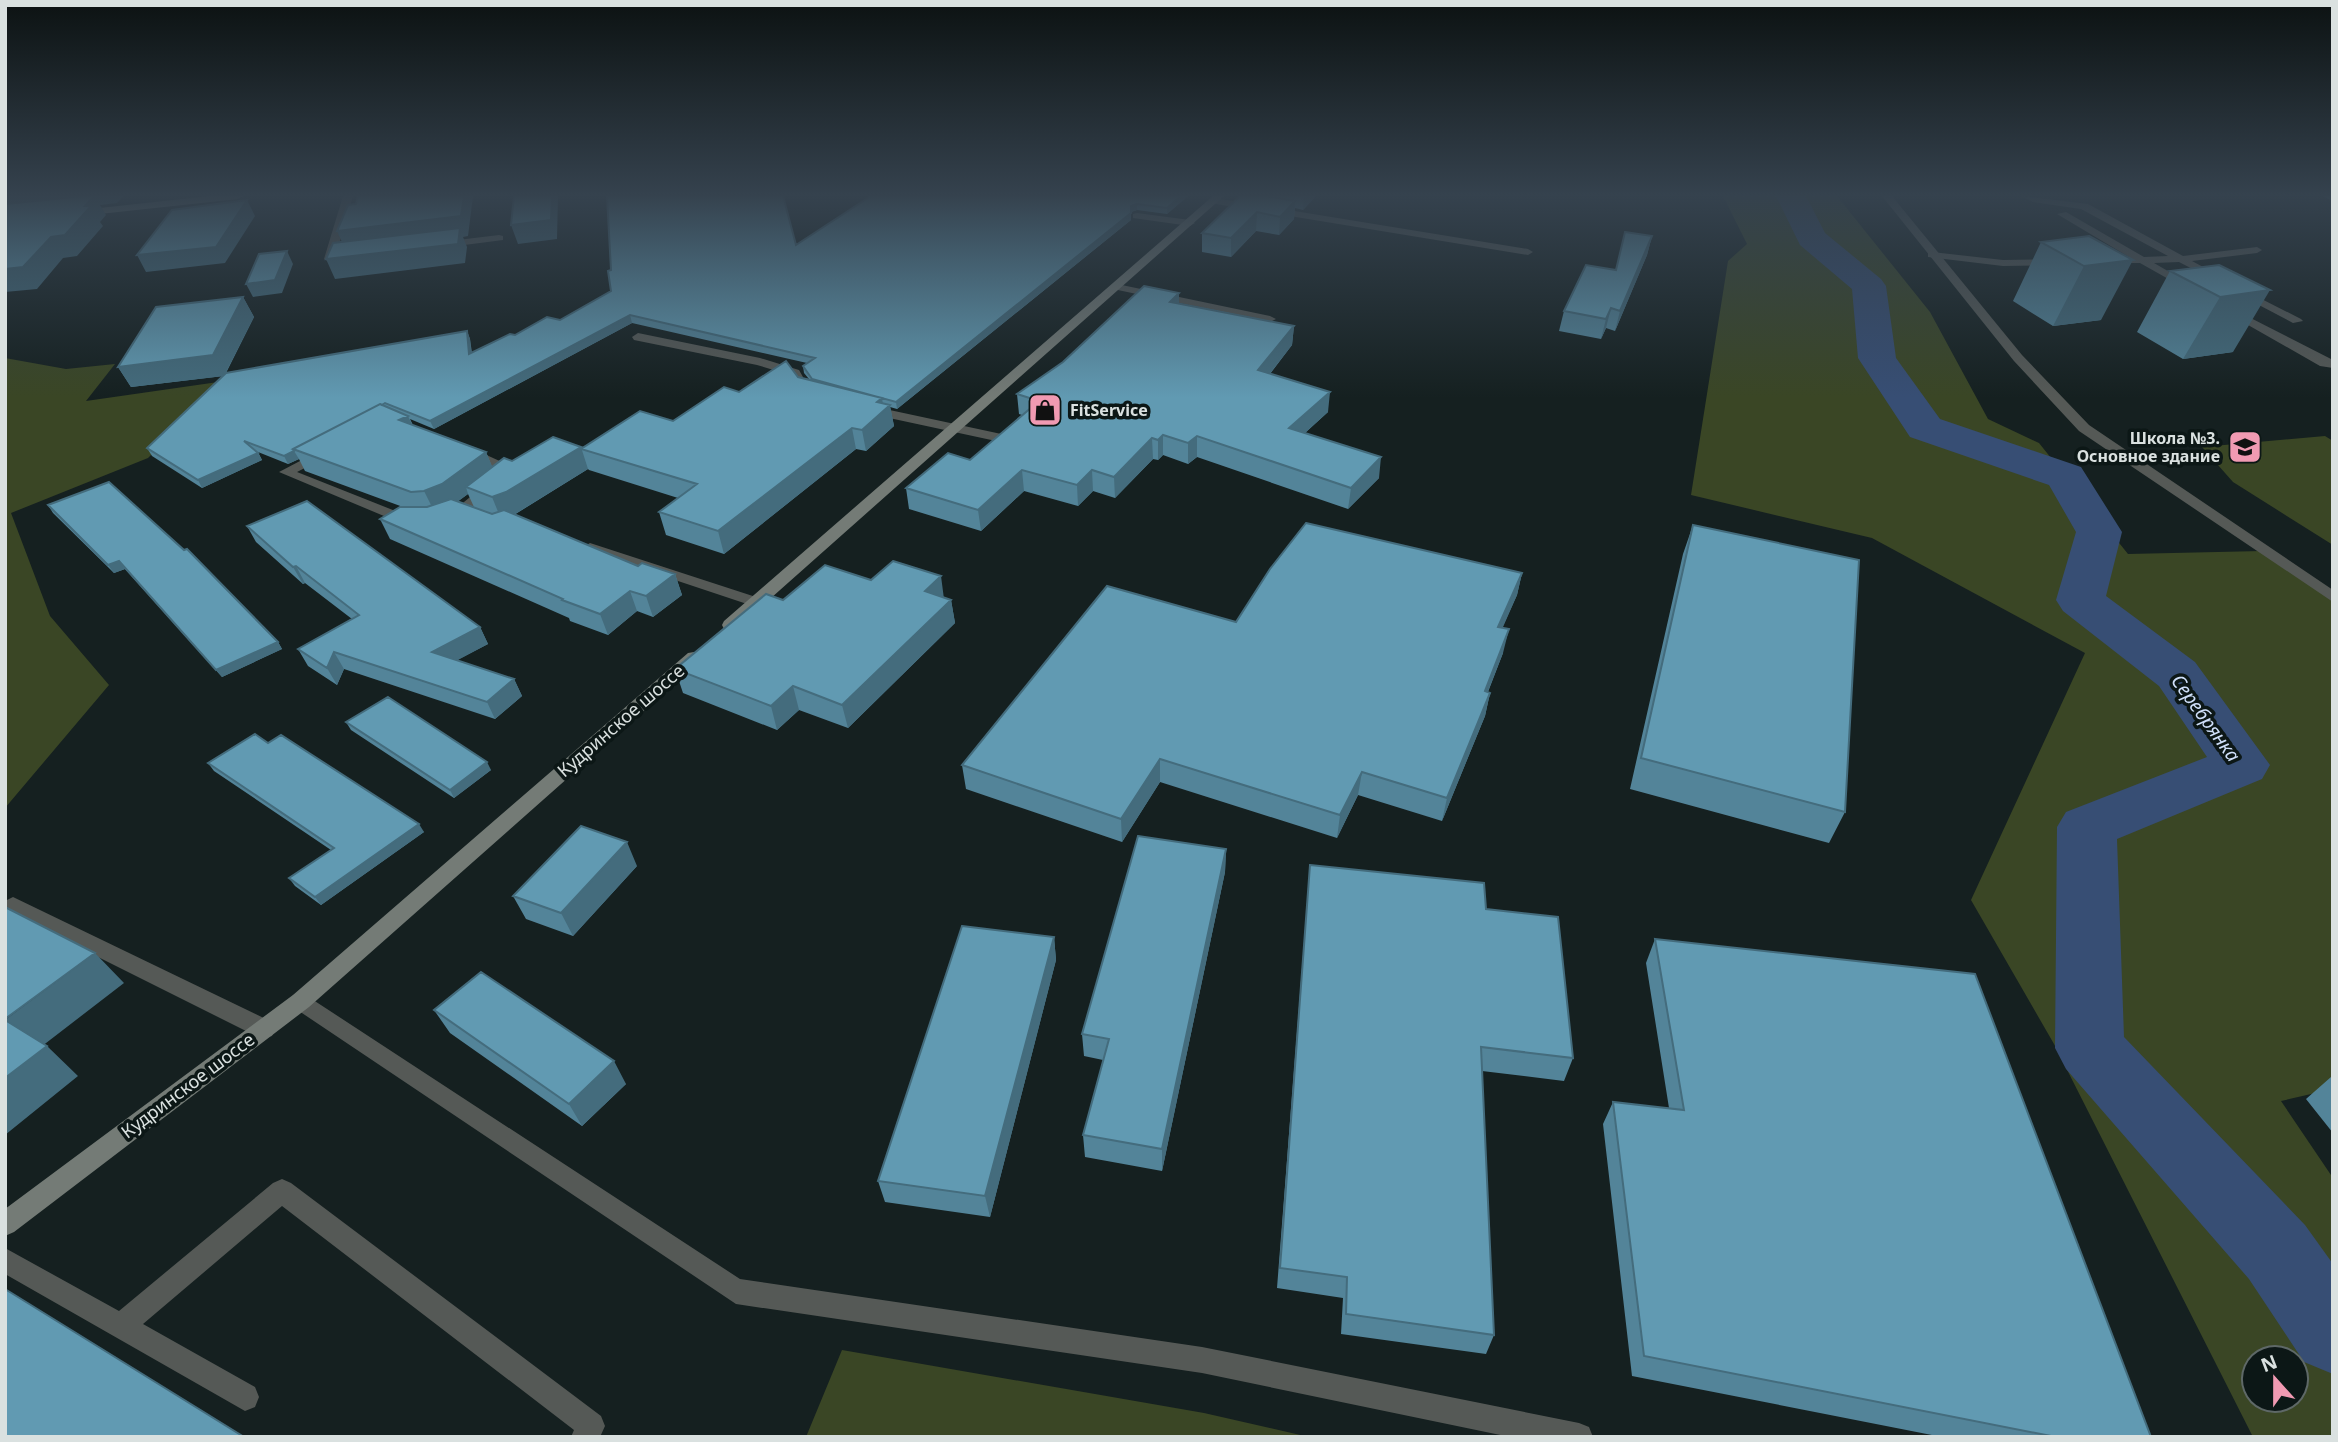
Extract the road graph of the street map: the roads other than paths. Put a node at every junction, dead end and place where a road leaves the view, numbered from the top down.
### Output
1 (1144, 263) edge
2 (1939, 263) edge
3 (2030, 263) edge
4 (2147, 263) edge
5 (2187, 263) edge
6 (2048, 276) edge
7 (1117, 287) junction
8 (2198, 292) dead end
9 (2221, 305) edge
10 (1269, 319) edge
11 (2297, 321) dead end
12 (638, 337) dead end
13 (2333, 364) edge
14 (807, 392) edge
15 (857, 406) edge
16 (954, 429) junction
17 (451, 444) edge
18 (332, 448) edge
19 (989, 455) edge
20 (425, 521) edge
21 (492, 524) edge
22 (578, 543) edge
23 (2333, 597) edge
24 (756, 602) junction
25 (13, 905) dead end
26 (301, 1001) junction
27 (264, 1029) junction
28 (5, 1224) edge
29 (5, 1260) edge
30 (121, 1326) junction
31 (245, 1396) dead end
32 (585, 1437) edge
33 (1579, 1437) edge

1 - 7 street, Кудринское шоссе
2 - 23 street
3 - 6 street
4 - 8 street
5 - 11 street
7 - 10 street
7 - 16 street, Кудринское шоссе
9 - 13 street
12 - 14 street
15 - 16 street
16 - 19 street
16 - 24 street, Кудринское шоссе
17 - 21 street
18 - 20 street
22 - 24 street
24 - 26 street, Кудринское шоссе
25 - 27 street
26 - 27 street, Кудринское шоссе
26 - 33 street
27 - 28 street, Кудринское шоссе
29 - 30 street
30 - 31 street
30 - 32 street

